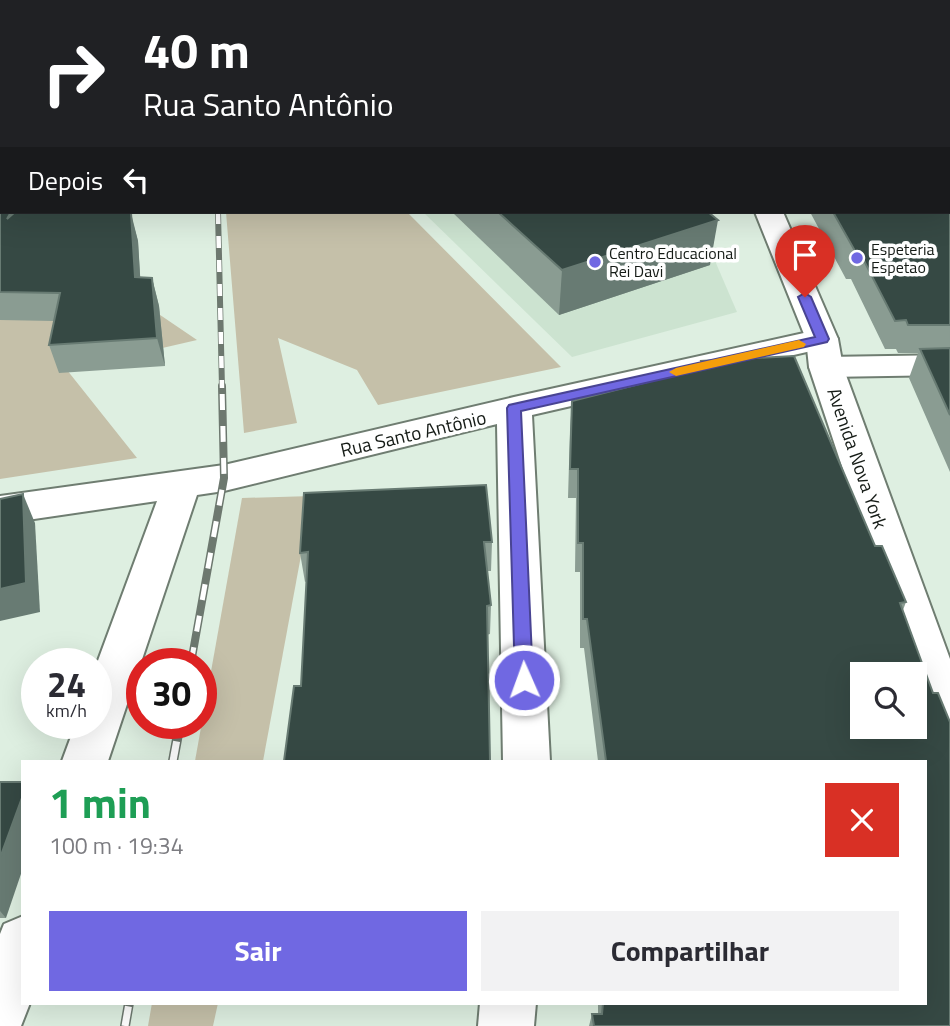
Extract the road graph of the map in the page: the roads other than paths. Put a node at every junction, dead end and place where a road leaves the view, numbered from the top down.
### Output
1 (770, 214) edge
2 (824, 353) junction
3 (950, 365) edge
4 (514, 408) junction
5 (182, 484) junction
6 (0, 510) edge
7 (939, 658) edge
8 (950, 705) edge
9 (85, 760) edge
10 (527, 760) edge
11 (21, 949) edge
12 (509, 1005) edge
13 (0, 1010) edge
14 (506, 1026) edge

1 - 2 street, Avenida Nova York
2 - 3 street, Rua Santo Antônio
2 - 4 street, Rua Santo Antônio
2 - 7 street, Avenida Nova York
4 - 5 street, Rua Santo Antônio
4 - 10 street
5 - 6 street, Rua Santo Antônio
5 - 9 street
7 - 8 street, Avenida Nova York
11 - 13 street
12 - 14 street

